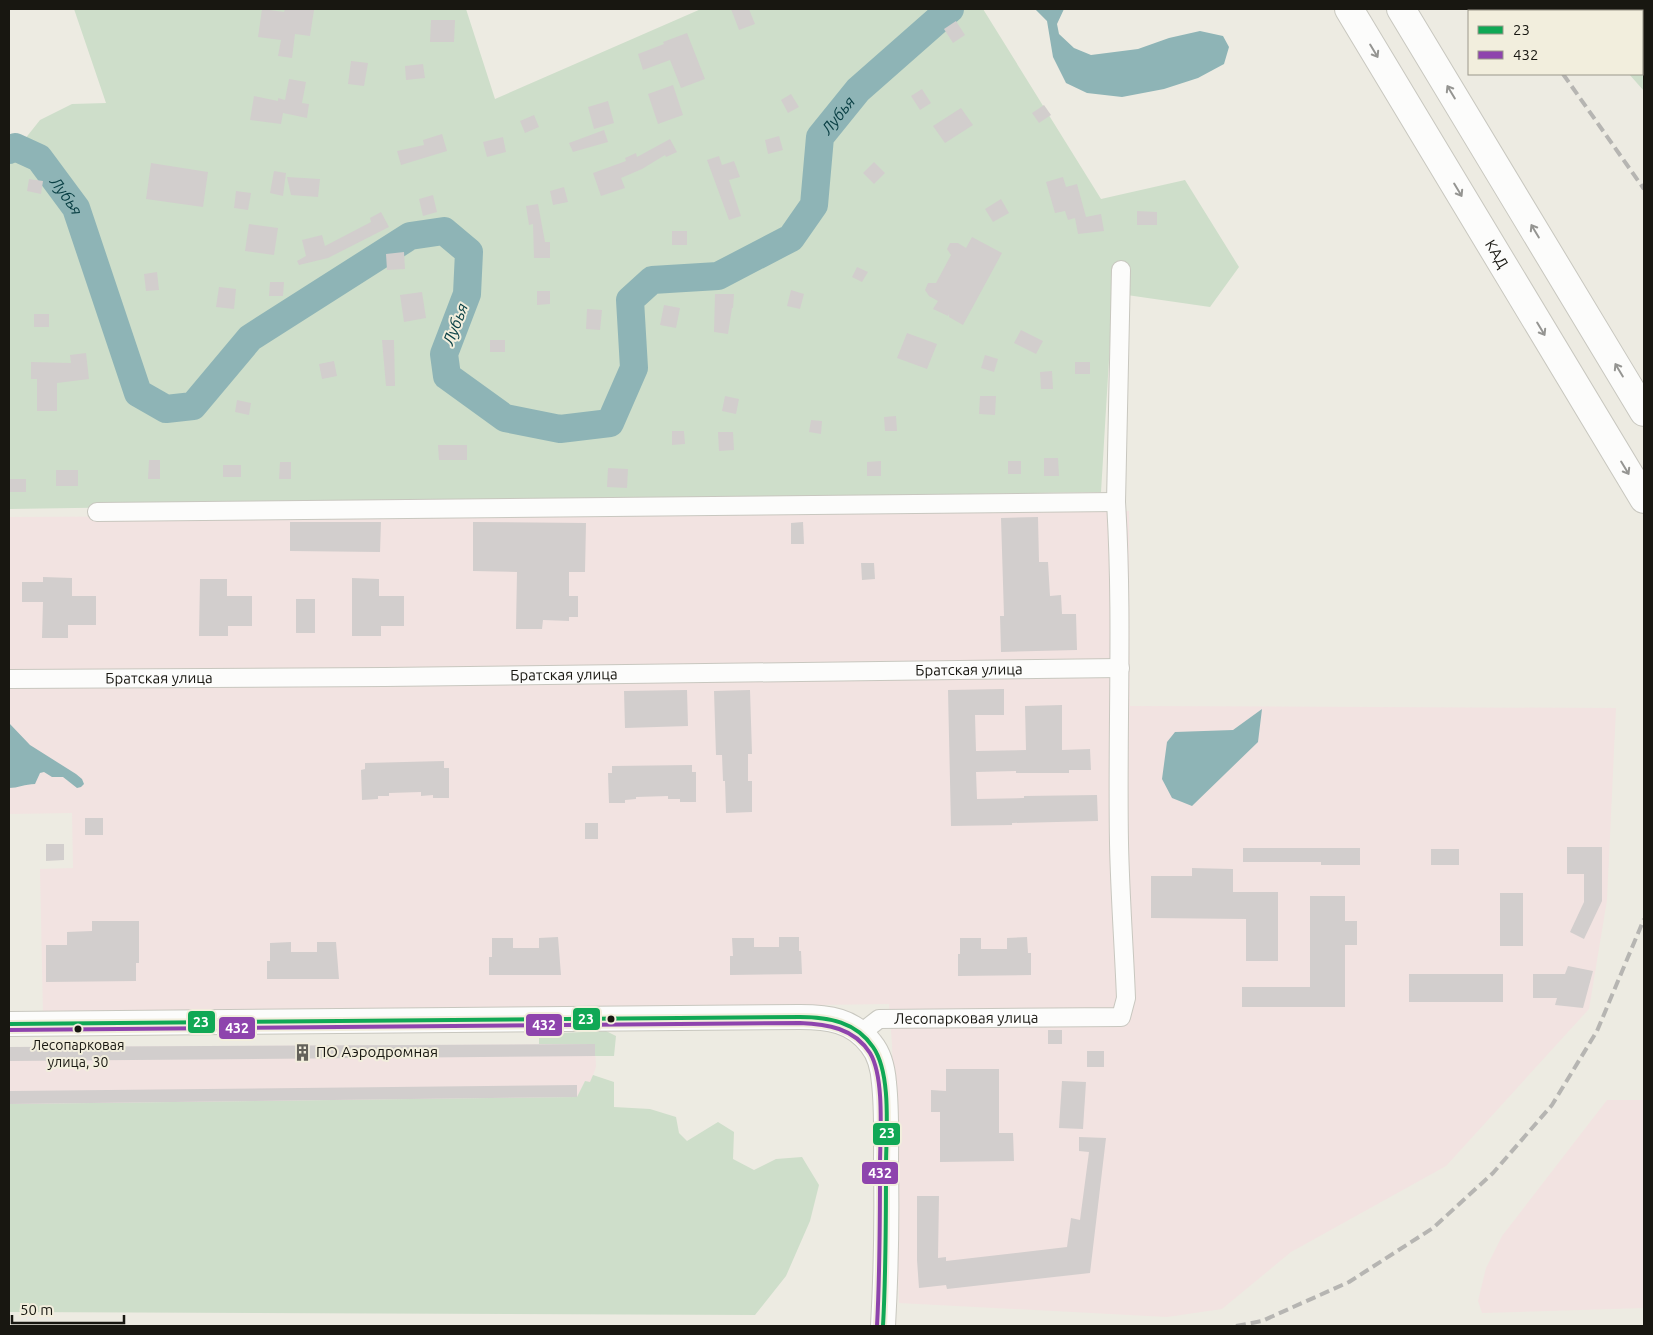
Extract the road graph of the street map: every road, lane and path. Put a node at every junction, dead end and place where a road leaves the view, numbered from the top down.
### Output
1 (1349, 9) edge
2 (1401, 9) edge
3 (1121, 270) dead end
4 (1644, 412) edge
5 (1644, 500) edge
6 (1116, 502) junction
7 (97, 512) dead end
8 (1120, 668) junction
9 (9, 679) edge
10 (9, 1024) edge
11 (861, 1033) junction
12 (884, 1326) edge

1 -> 5 highway, КАД
4 -> 2 highway
3 - 6 street
6 - 7 street
6 - 8 street
8 - 9 street, Братская улица
8 - 11 street, Лесопарковая улица
10 - 11 street
11 - 12 street

